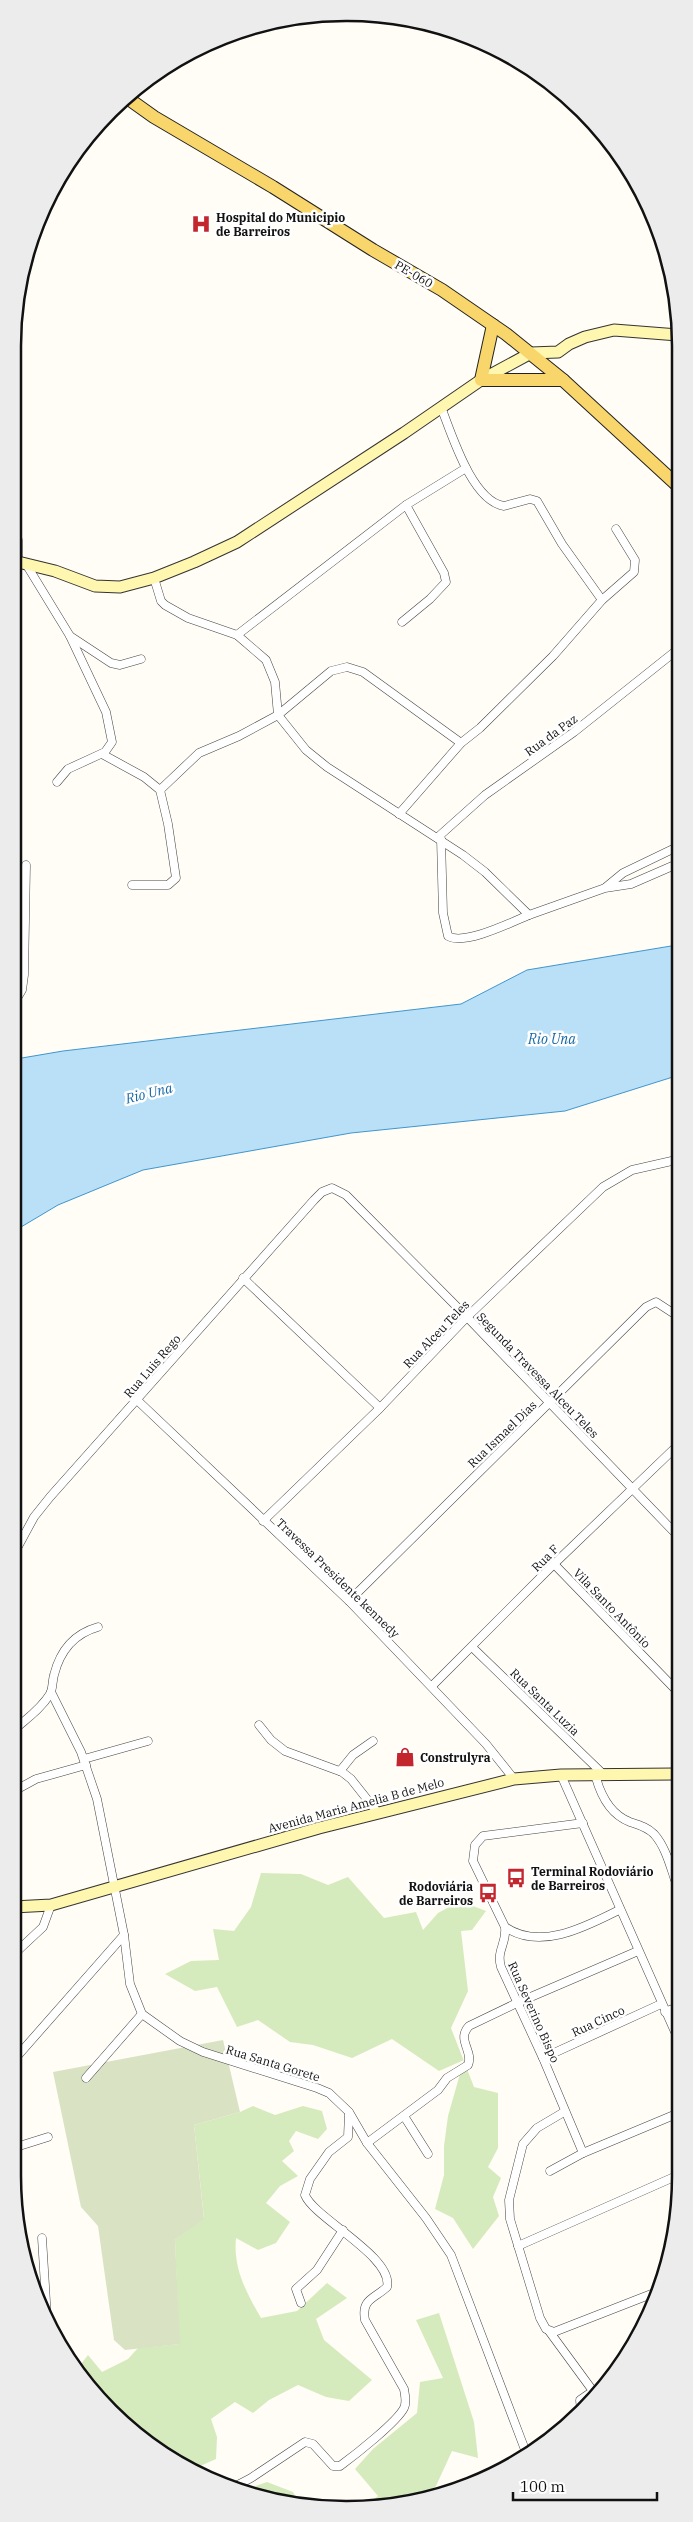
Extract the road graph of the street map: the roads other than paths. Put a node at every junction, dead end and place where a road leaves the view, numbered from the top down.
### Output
1 (132, 102) edge
2 (493, 325) junction
3 (671, 334) edge
4 (531, 353) junction
5 (481, 380) junction
6 (563, 380) junction
7 (441, 407) junction
8 (466, 468) junction
9 (672, 479) edge
10 (406, 505) junction
11 (616, 529) dead end
12 (21, 561) edge
13 (154, 578) junction
14 (602, 600) junction
15 (402, 622) dead end
16 (237, 635) junction
17 (70, 636) junction
18 (672, 654) edge
19 (141, 659) dead end
20 (278, 715) junction
21 (461, 742) junction
22 (102, 754) junction
23 (57, 782) dead end
24 (160, 790) junction
25 (399, 814) junction
26 (439, 838) junction
27 (672, 849) edge
28 (26, 865) dead end
29 (672, 866) edge
30 (132, 885) dead end
31 (605, 888) junction
32 (529, 915) junction
33 (21, 992) edge
34 (672, 1161) edge
35 (314, 1200) joint
36 (244, 1278) junction
37 (672, 1312) edge
38 (467, 1317) junction
39 (137, 1400) junction
40 (549, 1404) junction
41 (380, 1408) junction
42 (672, 1451) edge
43 (631, 1490) junction
44 (263, 1521) junction
45 (672, 1530) edge
46 (21, 1539) edge
47 (554, 1564) junction
48 (348, 1601) junction
49 (98, 1628) dead end
50 (472, 1647) junction
51 (432, 1686) junction
52 (672, 1687) edge
53 (51, 1692) junction
54 (21, 1724) edge
55 (259, 1725) dead end
56 (148, 1741) dead end
57 (373, 1741) dead end
58 (85, 1762) junction
59 (340, 1771) junction
60 (599, 1774) junction
61 (672, 1774) edge
62 (561, 1775) junction
63 (514, 1779) junction
64 (21, 1788) edge
65 (378, 1813) junction
66 (583, 1823) junction
67 (672, 1870) edge
68 (114, 1888) junction
69 (51, 1905) junction
70 (21, 1907) edge
71 (619, 1910) junction
72 (505, 1927) junction
73 (124, 1935) junction
74 (21, 1948) edge
75 (638, 1951) junction
76 (518, 2002) junction
77 (661, 2004) junction
78 (672, 2009) edge
79 (665, 2012) junction
80 (142, 2014) junction
81 (672, 2028) edge
82 (21, 2052) edge
83 (543, 2058) junction
84 (86, 2078) dead end
85 (348, 2112) junction
86 (564, 2112) junction
87 (404, 2116) junction
88 (672, 2116) edge
89 (48, 2137) dead end
90 (367, 2143) junction
91 (21, 2145) edge
92 (583, 2153) junction
93 (428, 2154) dead end
94 (550, 2170) dead end
95 (672, 2178) edge
96 (343, 2230) junction
97 (42, 2238) dead end
98 (518, 2246) junction
99 (649, 2295) edge
100 (46, 2300) edge
101 (301, 2302) dead end
102 (549, 2331) junction
103 (592, 2389) edge
104 (524, 2448) edge
105 (242, 2483) edge

1 - 2 main road, PE-060 / PE-060
2 - 4 main road, PE-060 / PE-060
2 - 5 main road
3 - 4 street
4 - 5 street
4 - 6 main road, PE-060 / PE-060
5 - 6 main road
5 - 7 street
6 - 9 main road, PE-060 / PE-060
7 - 8 street
7 - 13 street
8 - 10 street
8 - 14 street
10 - 15 street
10 - 16 street
11 - 14 street
12 - 13 street
12 - 17 street
13 - 16 street
14 - 21 street
16 - 20 street
17 - 19 street
17 - 22 street
18 - 26 street, Rua da Paz
20 - 21 street
20 - 24 street
20 - 25 street
21 - 25 street
22 - 23 street
22 - 24 street
24 - 30 street
25 - 26 street
26 - 32 street
26 - 32 street
27 - 31 street
28 - 33 street
29 - 31 street
31 - 32 street
34 - 38 street, Rua Alceu Teles
35 - 36 street, Rua Luis Rego
35 - 38 street, Segunda Travessa Alceu Teles
36 - 39 street, Rua Luis Rego
36 - 41 street
37 - 40 street, Rua Ismael Dias
38 - 40 street, Segunda Travessa Alceu Teles
38 - 41 street, Rua Alceu Teles
39 - 44 street, Travessa Presidente kennedy
39 - 46 street, Rua Luis Rego
40 - 43 street, Segunda Travessa Alceu Teles
40 - 48 street, Rua Ismael Dias
41 - 44 street, Rua Alceu Teles
42 - 43 street, Rua F
43 - 45 street, Segunda Travessa Alceu Teles
43 - 47 street, Rua F
44 - 48 street, Travessa Presidente kennedy
47 - 50 street, Rua F
47 - 52 street, Vila Santo Antônio
48 - 51 street, Travessa Presidente kennedy
49 - 53 street
50 - 51 street, Rua F
50 - 60 street, Rua Santa Luzia
51 - 63 street, Travessa Presidente kennedy
53 - 54 street
53 - 58 street
55 - 59 street
56 - 58 street
57 - 59 street
58 - 64 street
58 - 68 street
59 - 65 street
60 - 61 street, Avenida Maria Amelia B de Melo
60 - 62 street, Avenida Maria Amelia B de Melo
60 - 67 street
62 - 63 street, Avenida Maria Amelia B de Melo
62 - 66 street
63 - 65 street, Avenida Maria Amelia B de Melo
65 - 68 street, Avenida Maria Amelia B de Melo
66 - 71 street
66 - 72 street
68 - 69 street, Avenida Maria Amelia B de Melo
68 - 73 street
69 - 70 street, Avenida Maria Amelia B de Melo
69 - 74 street
71 - 72 street
71 - 75 street
72 - 76 street, Rua Severino Bispo
73 - 80 street
73 - 82 street
75 - 76 street
75 - 77 street
76 - 83 street, Rua Severino Bispo
76 - 87 street
77 - 79 street
77 - 83 street, Rua Cinco
78 - 79 street
79 - 81 street
80 - 84 street
80 - 85 street, Rua Santa Gorete
83 - 86 street, Rua Severino Bispo
85 - 90 street, Rua Santa Gorete
85 - 96 street
86 - 92 street, Rua Severino Bispo
86 - 98 street
87 - 90 street
87 - 93 street
88 - 92 street
89 - 91 street
90 - 104 street, Rua Santa Gorete
92 - 94 street
95 - 98 street
96 - 101 street
96 - 105 street
97 - 100 street
98 - 102 street
99 - 102 street
102 - 103 street

